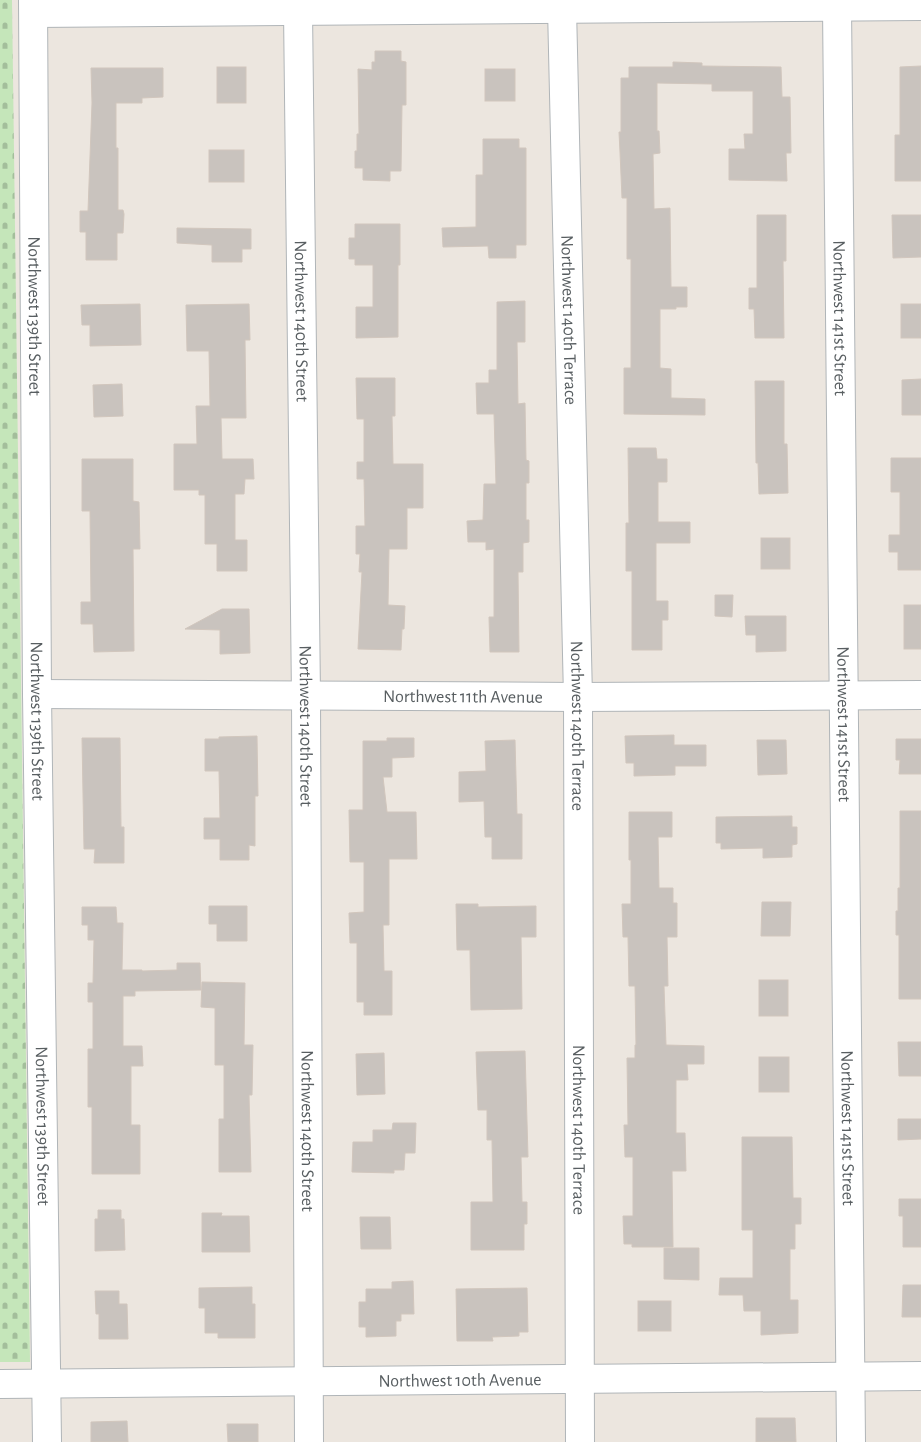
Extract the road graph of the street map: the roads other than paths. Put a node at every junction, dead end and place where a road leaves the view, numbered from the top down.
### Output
1 (34, 6) edge
2 (837, 6) junction
3 (921, 6) edge
4 (562, 8) junction
5 (298, 10) junction
6 (37, 694) junction
7 (921, 695) edge
8 (306, 696) junction
9 (842, 696) junction
10 (578, 697) junction
11 (921, 1376) edge
12 (850, 1377) junction
13 (579, 1379) junction
14 (308, 1380) junction
15 (0, 1384) edge
16 (47, 1384) junction
17 (47, 1442) edge
18 (309, 1442) edge
19 (580, 1442) edge
20 (851, 1442) edge

1 - 5 street
1 - 6 street, Northwest 139th Street
2 - 3 street
2 - 4 street
2 - 9 street, Northwest 141st Street
4 - 5 street
4 - 10 street, Northwest 140th Terrace
5 - 8 street, Northwest 140th Street
6 - 8 street, Northwest 11th Avenue
6 - 16 street, Northwest 139th Street
7 - 9 street, Northwest 11th Avenue
8 - 10 street, Northwest 11th Avenue
8 - 14 street, Northwest 140th Street
9 - 10 street, Northwest 11th Avenue
9 - 12 street, Northwest 141st Street
10 - 13 street, Northwest 140th Terrace
11 - 12 street, Northwest 10th Avenue
12 - 13 street, Northwest 10th Avenue
12 - 20 street, Northwest 141st Street
13 - 14 street, Northwest 10th Avenue
13 - 19 street, Northwest 140th Terrace
14 - 16 street, Northwest 10th Avenue
14 - 18 street, Northwest 140th Street
15 - 16 street, Northwest 10th Avenue
16 - 17 street, Northwest 139th Street

